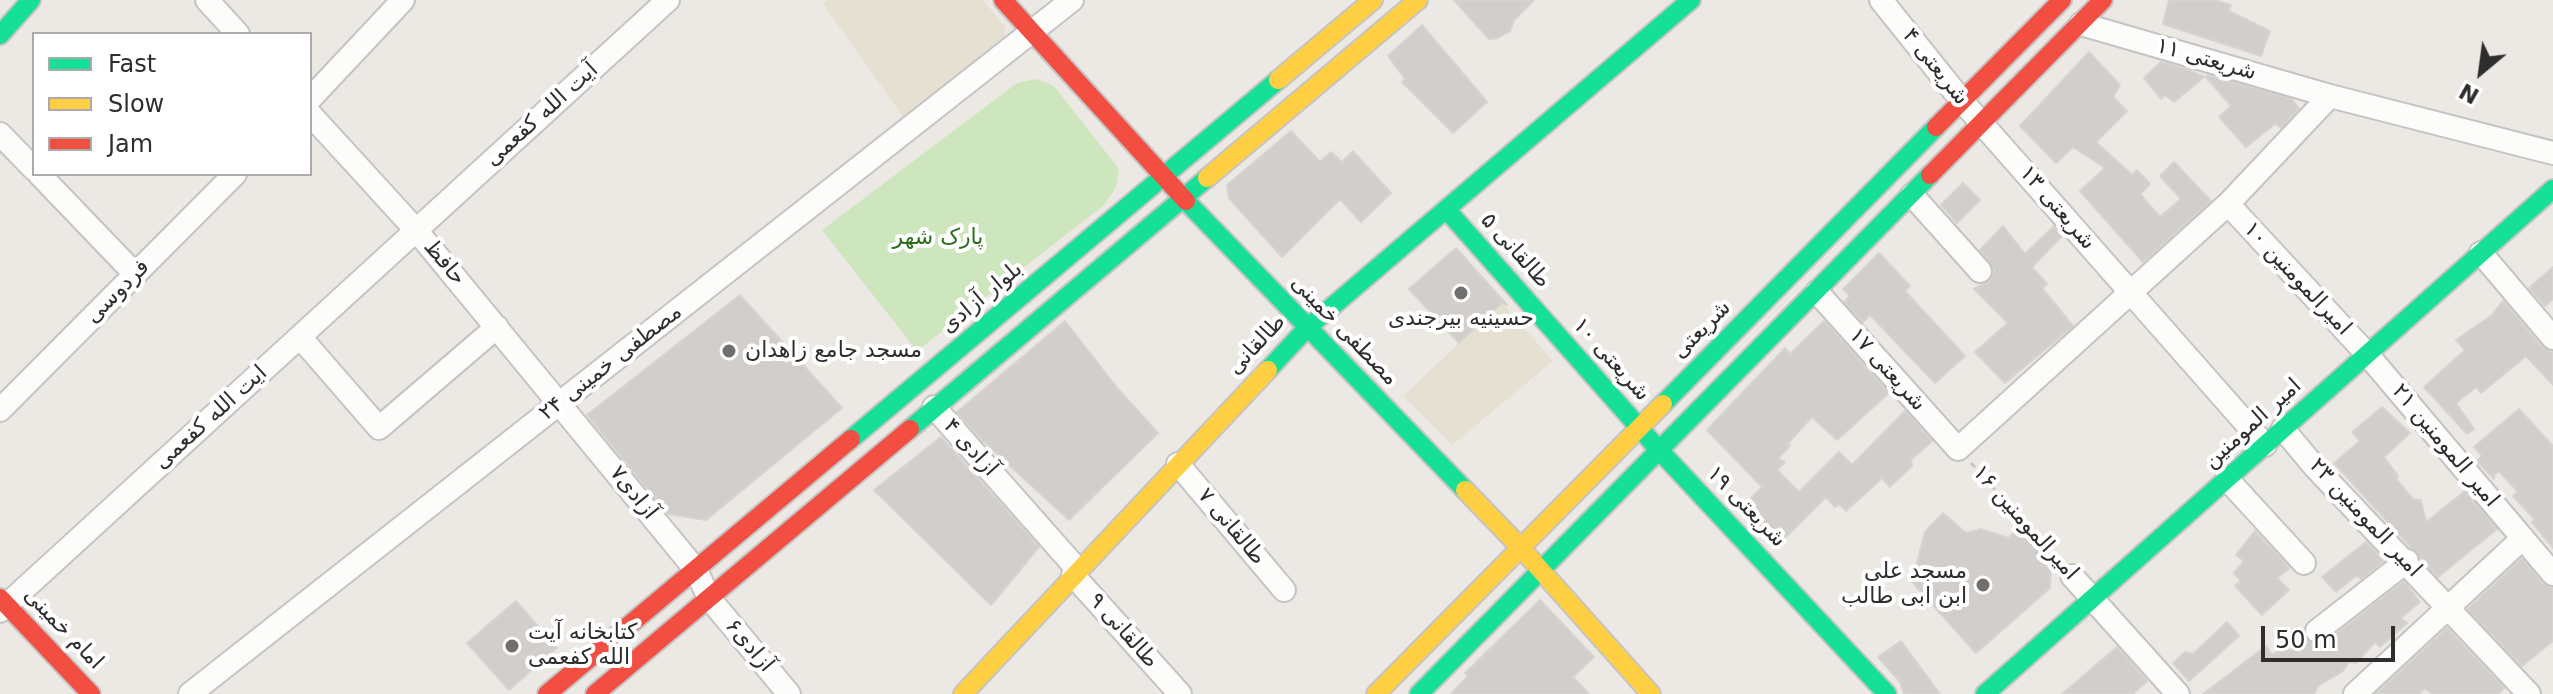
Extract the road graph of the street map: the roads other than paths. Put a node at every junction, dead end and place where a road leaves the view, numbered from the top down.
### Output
1 (31, 0) edge
2 (403, 0) edge
3 (668, 0) edge
4 (1003, 0) edge
5 (1072, 0) edge
6 (1373, 0) edge
7 (1418, 0) edge
8 (1691, 0) edge
9 (2062, 0) edge
10 (2103, 0) edge
11 (213, 2) edge
12 (1885, 4) edge
13 (2081, 24) junction
14 (236, 32) edge
15 (1032, 32) junction
16 (0, 35) edge
17 (2330, 96) junction
18 (312, 97) edge
19 (1962, 101) junction
20 (312, 116) edge
21 (1983, 123) junction
22 (0, 134) edge
23 (2553, 153) edge
24 (32, 167) edge
25 (41, 176) edge
26 (233, 176) edge
27 (1165, 177) junction
28 (1912, 195) junction
29 (2551, 196) edge
30 (1185, 199) junction
31 (2228, 204) junction
32 (1446, 209) junction
33 (416, 230) junction
34 (2481, 253) junction
35 (1980, 271) dead end
36 (135, 274) junction
37 (1817, 292) junction
38 (2131, 292) junction
39 (1548, 325) joint
40 (497, 327) junction
41 (1307, 328) junction
42 (300, 337) junction
43 (2553, 338) edge
44 (2367, 354) junction
45 (934, 407) junction
46 (0, 410) edge
47 (565, 410) junction
48 (1639, 427) junction
49 (2283, 429) junction
50 (2265, 445) junction
51 (1659, 450) junction
52 (1178, 464) junction
53 (2227, 479) junction
54 (2523, 538) junction
55 (1520, 547) junction
56 (2407, 561) junction
57 (2304, 563) dead end
58 (1540, 569) junction
59 (696, 570) junction
60 (1075, 572) junction
61 (2553, 574) edge
62 (2072, 576) road end
63 (1284, 590) dead end
64 (709, 598) junction
65 (2093, 598) junction
66 (2, 605) edge
67 (2448, 607) junction
68 (2317, 631) dead end
69 (780, 690) edge
70 (1177, 690) edge
71 (91, 694) edge
72 (190, 694) edge
73 (547, 694) edge
74 (595, 694) edge
75 (963, 694) edge
76 (1376, 694) edge
77 (1419, 694) edge
78 (1651, 694) edge
79 (1887, 694) edge
80 (1985, 694) edge
81 (2178, 694) edge
82 (2355, 694) edge
83 (2529, 694) edge

1 - 16 main road
2 - 18 street
3 - 33 street, آیت الله کفعمی
4 - 15 main road, مصطفی خمینی
5 - 15 street, مصطفی خمینی ۲۴
6 - 27 main road, بلوار آزادی
7 - 30 main road
8 - 32 main road, طالقانی
9 - 19 main road, شریعتی
10 - 13 main road
11 - 14 street
12 - 19 street, شریعتی ۴
13 - 17 street, شریعتی ۱۱
13 - 21 main road
15 - 27 main road, مصطفی خمینی
15 - 47 street, مصطفی خمینی ۲۴
17 - 23 street, شریعتی ۱۱
17 - 31 street
19 - 21 street, شریعتی ۴
19 - 48 main road, شریعتی
20 - 33 street, حافظ
21 - 28 main road
21 - 38 street, شریعتی ۱۳
22 - 24 street
25 - 36 street
26 - 36 street, فردوسی
27 - 30 main road, مصطفی خمینی
27 - 59 main road, بلوار آزادی
28 - 35 street
28 - 37 main road
29 - 34 main road, امیر المومنین
30 - 41 main road, مصطفی خمینی
30 - 45 main road
31 - 38 street
31 - 44 street, امیرالمومنین ۱۰
32 - 39 main road, طالقانی ۵
32 - 41 main road, طالقانی
33 - 40 street, حافظ
33 - 42 street, ایت الله کفعمی
34 - 43 street
34 - 44 main road, امیر المومنین
36 - 46 street, فردوسی
37 - 38 street, شریعتی ۱۷
37 - 51 main road
38 - 50 street, شریعتی ۱۳
39 - 48 main road, شریعتی ۱۰
40 - 42 street
40 - 47 street, حافظ
41 - 52 main road, طالقانی
41 - 55 main road, مصطفی خمینی
42 - 66 street, ایت الله کفعمی
44 - 49 main road, امیر المومنین
44 - 54 street, امیر المومنین ۲۱
45 - 60 street, آزادی ۴
45 - 64 main road
47 - 59 street, آزادی۷
47 - 72 street, مصطفی خمینی ۲۴
48 - 51 main road, شریعتی ۱۰
48 - 55 main road, شریعتی
49 - 50 main road, امیر المومنین
49 - 56 street, امیر المومنین ۲۳
50 - 53 main road, امیر المومنین
51 - 58 main road
51 - 79 main road, شریعتی ۱۹
52 - 60 main road, طالقانی
52 - 63 street, طالقانی ۷
53 - 57 street
53 - 65 main road, امیر المومنین
54 - 61 street, امیر المومنین ۲۱
54 - 67 street
55 - 58 main road, مصطفی خمینی
55 - 76 main road, شریعتی
56 - 67 street, امیر المومنین ۲۳
56 - 68 street
58 - 77 main road
58 - 78 main road, مصطفی خمینی
59 - 64 street, آزادی۷
59 - 73 main road, بلوار آزادی
60 - 70 street, طالقانی ۹
60 - 75 main road, طالقانی
62 - 65 street, امیرالمومنین ۱۶
64 - 69 street, آزادی۶
64 - 74 main road
65 - 80 main road, امیر المومنین
65 - 81 street, امیرالمومنین ۱۶
66 - 71 main road, امام خمینی
67 - 82 street
67 - 83 street, امیر المومنین ۲۳

